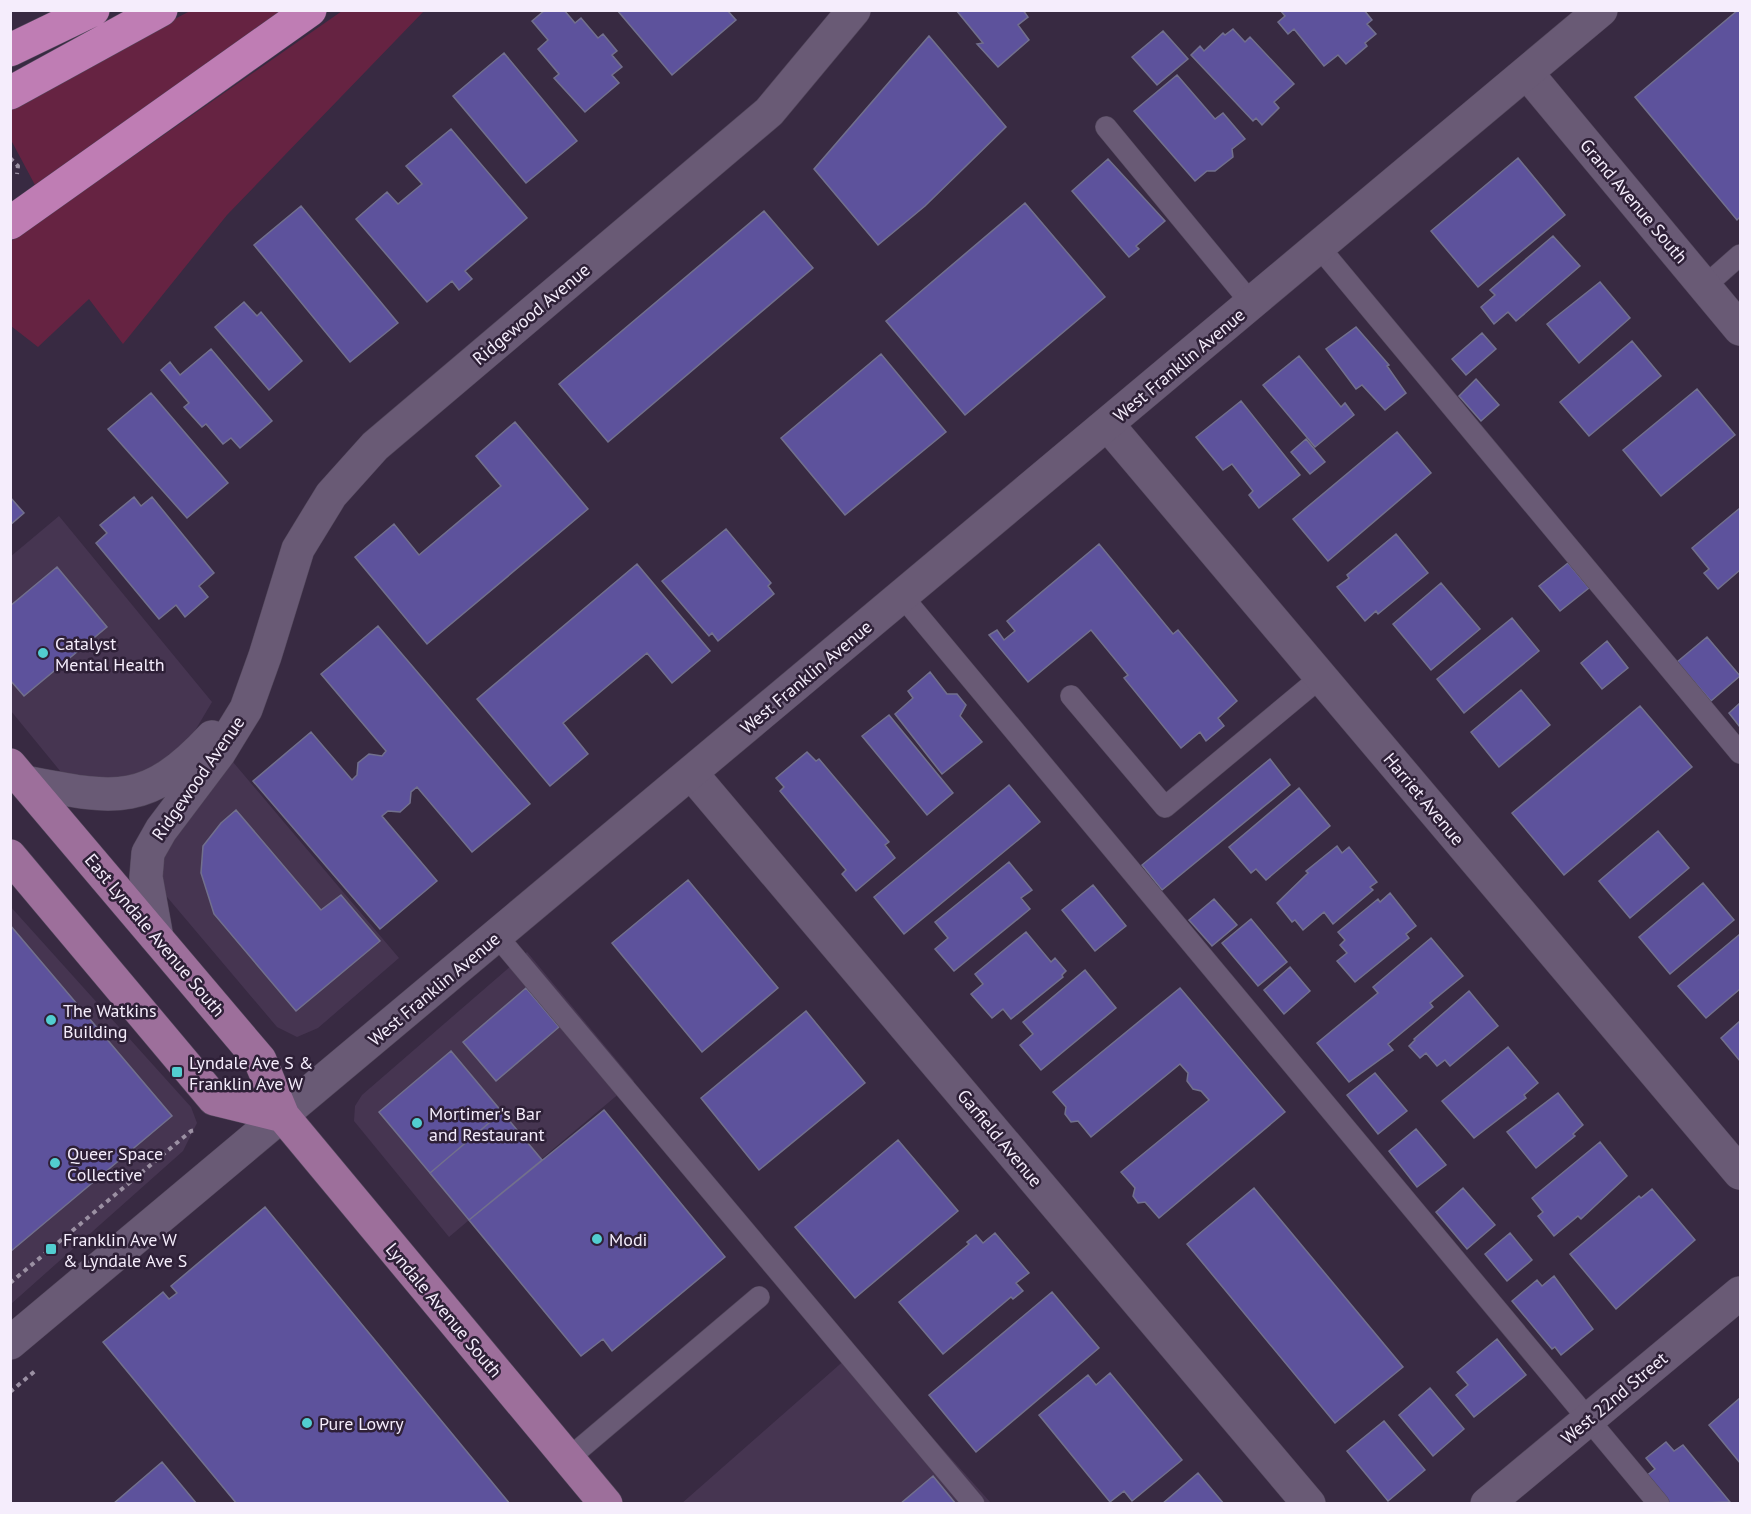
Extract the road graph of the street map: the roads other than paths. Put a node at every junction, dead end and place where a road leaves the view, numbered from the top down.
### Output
1 (93, 10) edge
2 (161, 10) edge
3 (310, 10) edge
4 (854, 10) edge
5 (1601, 10) edge
6 (10, 50) edge
7 (1527, 72) junction
8 (10, 93) edge
9 (1106, 128) dead end
10 (10, 223) edge
11 (1319, 247) junction
12 (1740, 255) edge
13 (1705, 286) junction
14 (1252, 304) junction
15 (1740, 329) edge
16 (1108, 424) junction
17 (902, 596) junction
18 (266, 656) junction
19 (1321, 677) junction
20 (1071, 696) dead end
21 (1740, 753) edge
22 (18, 773) edge
23 (691, 773) junction
24 (10, 856) edge
25 (497, 936) junction
26 (157, 938) junction
27 (283, 1116) junction
28 (1740, 1173) edge
29 (1740, 1293) edge
30 (759, 1297) dead end
31 (10, 1342) edge
32 (1589, 1419) junction
33 (569, 1458) junction
34 (606, 1503) edge
35 (974, 1503) edge
36 (1310, 1503) edge
37 (1487, 1503) edge
38 (1659, 1503) edge

1 - 6 highway
2 - 8 highway
3 - 10 highway
4 - 18 street, Ridgewood Avenue
5 - 7 street, West Franklin Avenue
7 - 11 street, West Franklin Avenue
7 - 13 street, Grand Avenue South
9 - 14 lane
11 - 14 street, West Franklin Avenue
11 - 21 lane
12 - 13 lane
13 - 15 street, Grand Avenue South
14 - 16 street, West Franklin Avenue
16 - 17 street, West Franklin Avenue
16 - 19 street, Harriet Avenue
17 - 23 street, West Franklin Avenue
17 - 32 lane
18 - 22 street, Ridgewood Avenue
18 - 26 street, Ridgewood Avenue
19 - 20 lane
19 - 28 street, Harriet Avenue
22 - 26 main road, East Lyndale Avenue South
23 - 25 street, West Franklin Avenue
23 - 36 street, Garfield Avenue
24 - 27 main road
25 - 27 street, West Franklin Avenue
25 - 35 lane
26 - 27 main road, East Lyndale Avenue South
27 - 31 street, West Franklin Avenue
27 - 33 main road, Lyndale Avenue South
29 - 32 street, West 22nd Street
30 - 33 lane
32 - 37 street, West 22nd Street
32 - 38 lane
33 - 34 main road, Lyndale Avenue South

